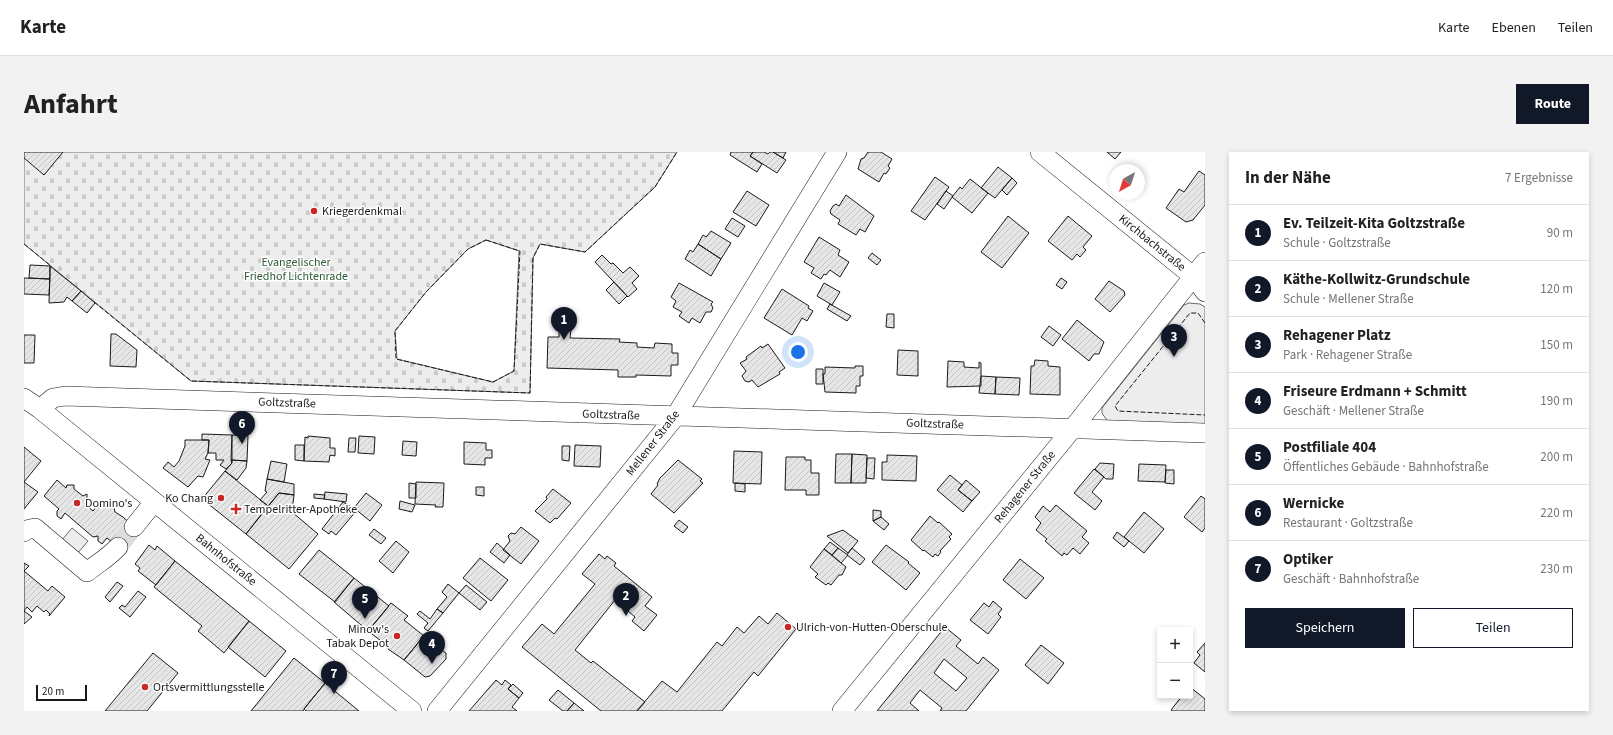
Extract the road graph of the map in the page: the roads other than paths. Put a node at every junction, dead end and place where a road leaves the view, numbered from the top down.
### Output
1 (837, 152) edge
2 (1040, 152) edge
3 (1205, 262) edge
4 (1200, 284) edge
5 (24, 398) edge
6 (40, 409) junction
7 (675, 417) junction
8 (1073, 428) junction
9 (1205, 433) edge
10 (154, 502) junction
11 (134, 527) tunnel mouth
12 (24, 532) edge
13 (118, 547) tunnel mouth
14 (412, 711) edge
15 (437, 711) edge
16 (842, 711) edge

1 - 7 street, Mellener Straße
2 - 4 street, Kirchbachstraße
3 - 4 street, Rehagener Straße
4 - 8 street, Rehagener Straße
5 - 6 street
6 - 7 street, Goltzstraße
6 - 10 street, Bahnhofstraße
7 - 8 street, Goltzstraße
7 - 15 street, Mellener Straße
8 - 9 street, Goltzstraße
8 - 16 street, Rehagener Straße
10 - 11 street
10 - 14 street, Bahnhofstraße
12 - 13 street

